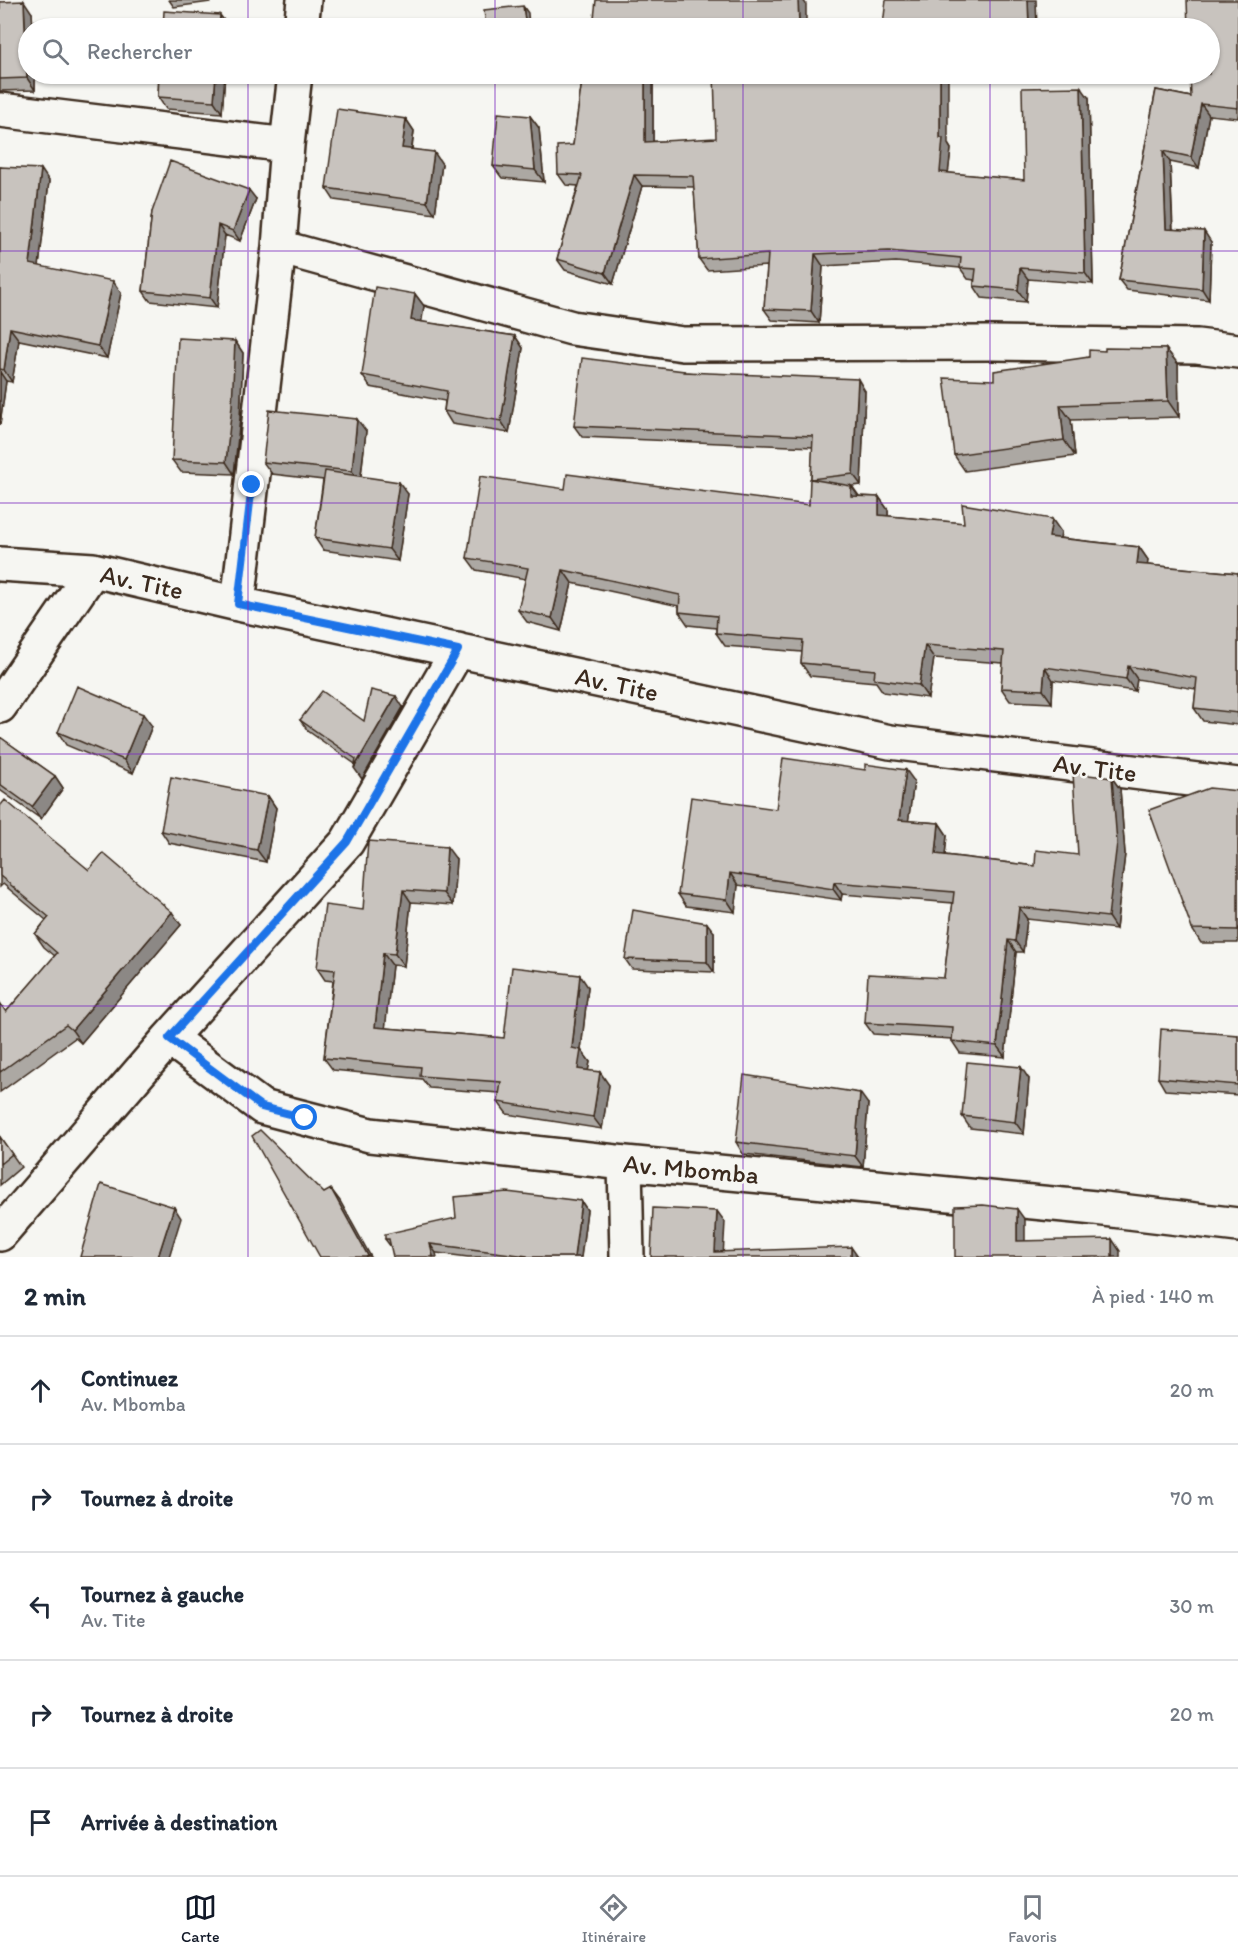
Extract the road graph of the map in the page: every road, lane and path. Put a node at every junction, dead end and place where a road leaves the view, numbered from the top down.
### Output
1 (304, 0) edge
2 (301, 18) edge
3 (294, 84) edge
4 (0, 110) edge
5 (286, 146) junction
6 (279, 247) junction
7 (1238, 351) edge
8 (0, 564) edge
9 (93, 570) junction
10 (238, 604) junction
11 (458, 650) junction
12 (0, 706) edge
13 (1238, 785) edge
14 (169, 1038) junction
15 (625, 1163) junction
16 (1238, 1225) edge
17 (0, 1234) edge
18 (627, 1257) edge

1 - 2 street
3 - 5 street
4 - 5 street
5 - 6 street
6 - 7 street
6 - 10 street
8 - 9 street, Av. Tite
9 - 10 street, Av. Tite
9 - 12 street
10 - 11 street, Av. Tite
11 - 13 street, Av. Tite
11 - 14 street
14 - 15 street, Av. Mbomba
14 - 17 street
15 - 16 street, Av. Mbomba
15 - 18 street

